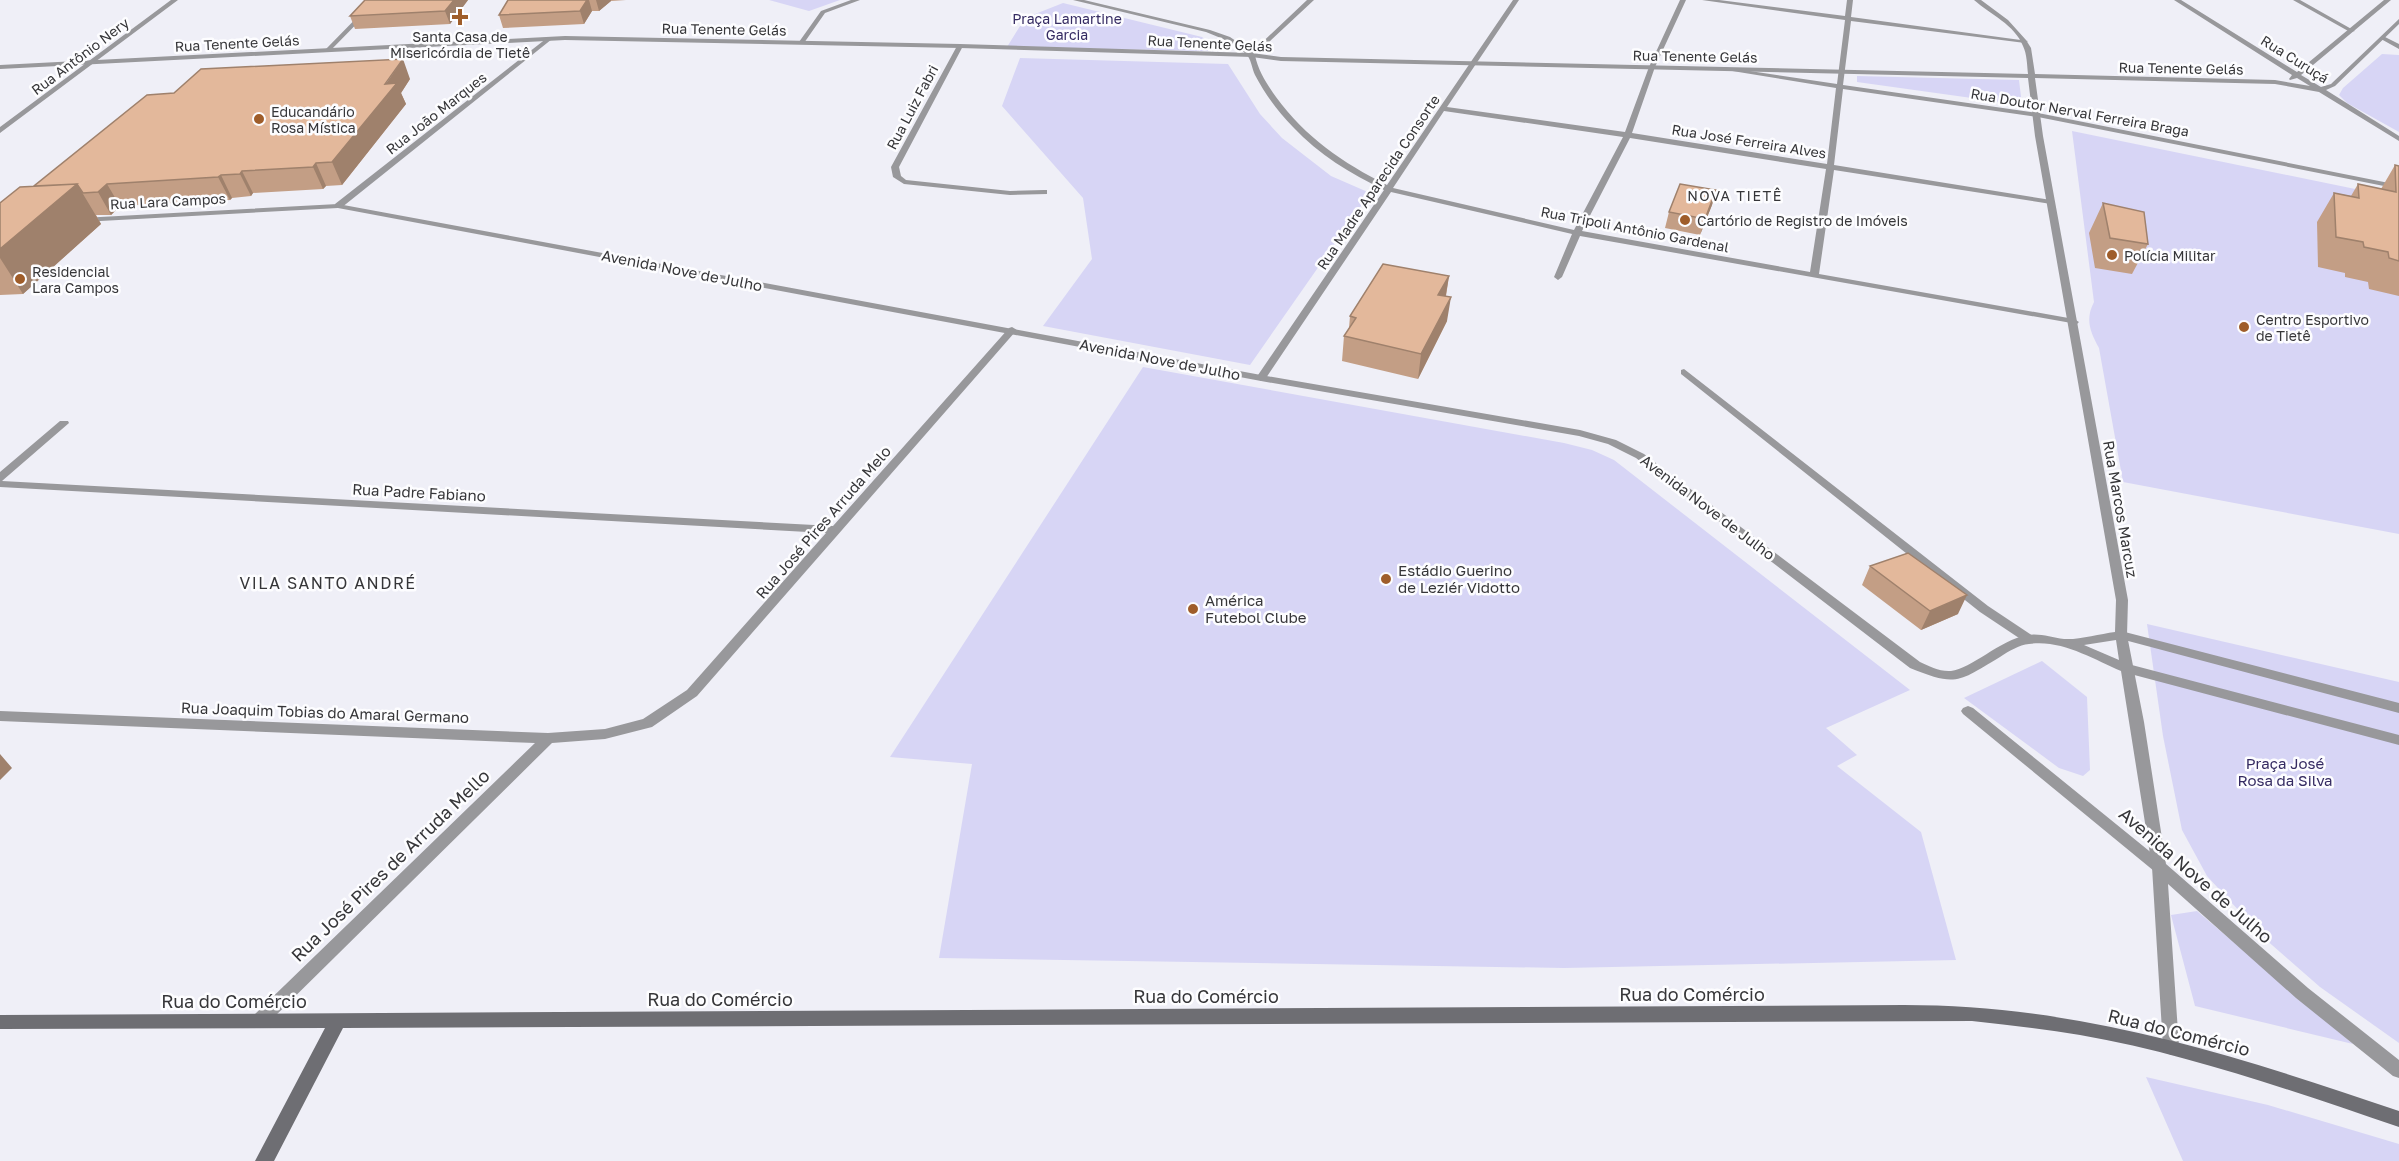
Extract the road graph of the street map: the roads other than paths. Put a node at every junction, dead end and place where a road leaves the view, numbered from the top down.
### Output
1 (175, 0) edge
2 (376, 0) edge
3 (857, 0) edge
4 (1311, 0) edge
5 (1516, 0) edge
6 (1683, 0) edge
7 (1705, 0) edge
8 (1850, 0) edge
9 (1977, 0) edge
10 (2177, 0) edge
11 (2296, 0) edge
12 (2388, 0) edge
13 (1082, 1) edge
14 (1848, 17) junction
15 (2399, 21) edge
16 (2352, 31) junction
17 (549, 39) junction
18 (2383, 39) junction
19 (2025, 41) junction
20 (802, 42) junction
21 (960, 46) junction
22 (2399, 47) edge
23 (328, 50) junction
24 (1252, 55) junction
25 (93, 62) junction
26 (1473, 64) junction
27 (0, 67) edge
28 (1652, 67) junction
29 (1718, 69) junction
30 (1841, 71) junction
31 (2298, 75) junction
32 (2031, 76) junction
33 (2275, 82) junction
34 (1840, 86) junction
35 (2320, 90) junction
36 (1443, 109) junction
37 (2038, 115) junction
38 (0, 130) edge
39 (1629, 135) junction
40 (2398, 138) edge
41 (1830, 168) junction
42 (2399, 187) edge
43 (1389, 189) junction
44 (1044, 192) dead end
45 (2051, 202) junction
46 (338, 206) junction
47 (70, 221) dead end
48 (1578, 233) junction
49 (1814, 275) junction
50 (1558, 277) dead end
51 (2074, 322) junction
52 (1012, 330) junction
53 (1684, 372) dead end
54 (1261, 378) junction
55 (64, 423) dead end
56 (0, 478) edge
57 (0, 484) edge
58 (836, 530) junction
59 (2121, 635) junction
60 (2029, 639) junction
61 (2065, 643) junction
62 (2128, 669) junction
63 (2399, 708) edge
64 (1968, 711) dead end
65 (0, 716) edge
66 (647, 723) joint
67 (548, 738) junction
68 (2399, 740) edge
69 (2159, 867) junction
70 (260, 1020) junction
71 (338, 1020) junction
72 (0, 1022) edge
73 (2171, 1047) junction
74 (2399, 1070) edge
75 (2399, 1119) edge
76 (264, 1161) edge

1 - 25 street, Rua Antônio Nery
2 - 23 street
3 - 20 street
4 - 24 street
5 - 26 street, Rua Madre Aparecida Consorte
6 - 28 street
7 - 14 street
8 - 14 street
9 - 19 street
10 - 31 street, Rua Curuçá
11 - 16 street
12 - 16 street
13 - 24 street
14 - 19 street
14 - 30 street
15 - 18 street
16 - 31 street
17 - 20 street, Rua Tenente Gelás
17 - 23 street, Rua Tenente Gelás
17 - 46 street, Rua João Marques
18 - 22 street
18 - 35 street
19 - 32 street, Rua Marcos Marcuz
20 - 21 street, Rua Tenente Gelás
21 - 24 street, Rua Tenente Gelás
21 - 44 street, Rua Luiz Fabri
23 - 25 street, Rua Tenente Gelás
24 - 26 street, Rua Tenente Gelás
24 - 43 street, Rua Tripoli Antônio Gardenal
25 - 27 street, Rua Tenente Gelás
25 - 38 street, Rua Antônio Nery
26 - 28 street, Rua Tenente Gelás
26 - 36 street, Rua Madre Aparecida Consorte
28 - 29 street, Rua Tenente Gelás
28 - 39 street
29 - 30 street, Rua Tenente Gelás
29 - 34 street, Rua Doutor Nerval Ferreira Braga
30 - 32 street, Rua Tenente Gelás
30 - 34 street
31 - 33 street, Rua Tenente Gelás
31 - 35 street, Rua Curuçá
32 - 33 street, Rua Tenente Gelás
32 - 37 street, Rua Marcos Marcuz
33 - 35 street, Rua Tenente Gelás
34 - 37 street, Rua Doutor Nerval Ferreira Braga
34 - 41 street
35 - 40 street, Rua Curuçá
36 - 39 street, Rua José Ferreira Alves
36 - 43 street, Rua Madre Aparecida Consorte
37 - 42 street, Rua Doutor Nerval Ferreira Braga
37 - 45 street, Rua Marcos Marcuz
39 - 41 street, Rua José Ferreira Alves
39 - 48 street
41 - 45 street, Rua José Ferreira Alves
41 - 49 street
43 - 48 street, Rua Tripoli Antônio Gardenal
43 - 54 street, Rua Madre Aparecida Consorte
45 - 51 street, Rua Marcos Marcuz
46 - 47 street, Rua Lara Campos
46 - 52 street, Avenida Nove de Julho
48 - 49 street, Rua Tripoli Antônio Gardenal
48 - 50 street
49 - 51 street, Rua Tripoli Antônio Gardenal
51 - 59 street, Rua Marcos Marcuz
52 - 54 street, Avenida Nove de Julho
52 - 58 street, Rua José Pires Arruda Melo
53 - 60 street
54 - 60 street, Avenida Nove de Julho
55 - 56 street
57 - 58 street, Rua Padre Fabiano
58 - 66 street, Rua José Pires Arruda Melo
59 - 61 street
59 - 62 street, Rua Marcos Marcuz
59 - 63 street
60 - 61 street
61 - 62 street
62 - 68 street
62 - 69 street, Rua Marcos Marcuz
64 - 69 street, Avenida Nove de Julho
65 - 67 street, Rua Joaquim Tobias do Amaral Germano
66 - 67 street, Rua Joaquim Tobias do Amaral Germano
67 - 70 street, Rua José Pires de Arruda Mello
69 - 73 street, Rua Marcos Marcuz
69 - 74 street, Avenida Nove de Julho
70 - 71 main road, Rua do Comércio
70 - 72 main road, Rua do Comércio
71 - 73 main road, Rua do Comércio
71 - 76 main road
73 - 75 main road, Rua do Comércio

